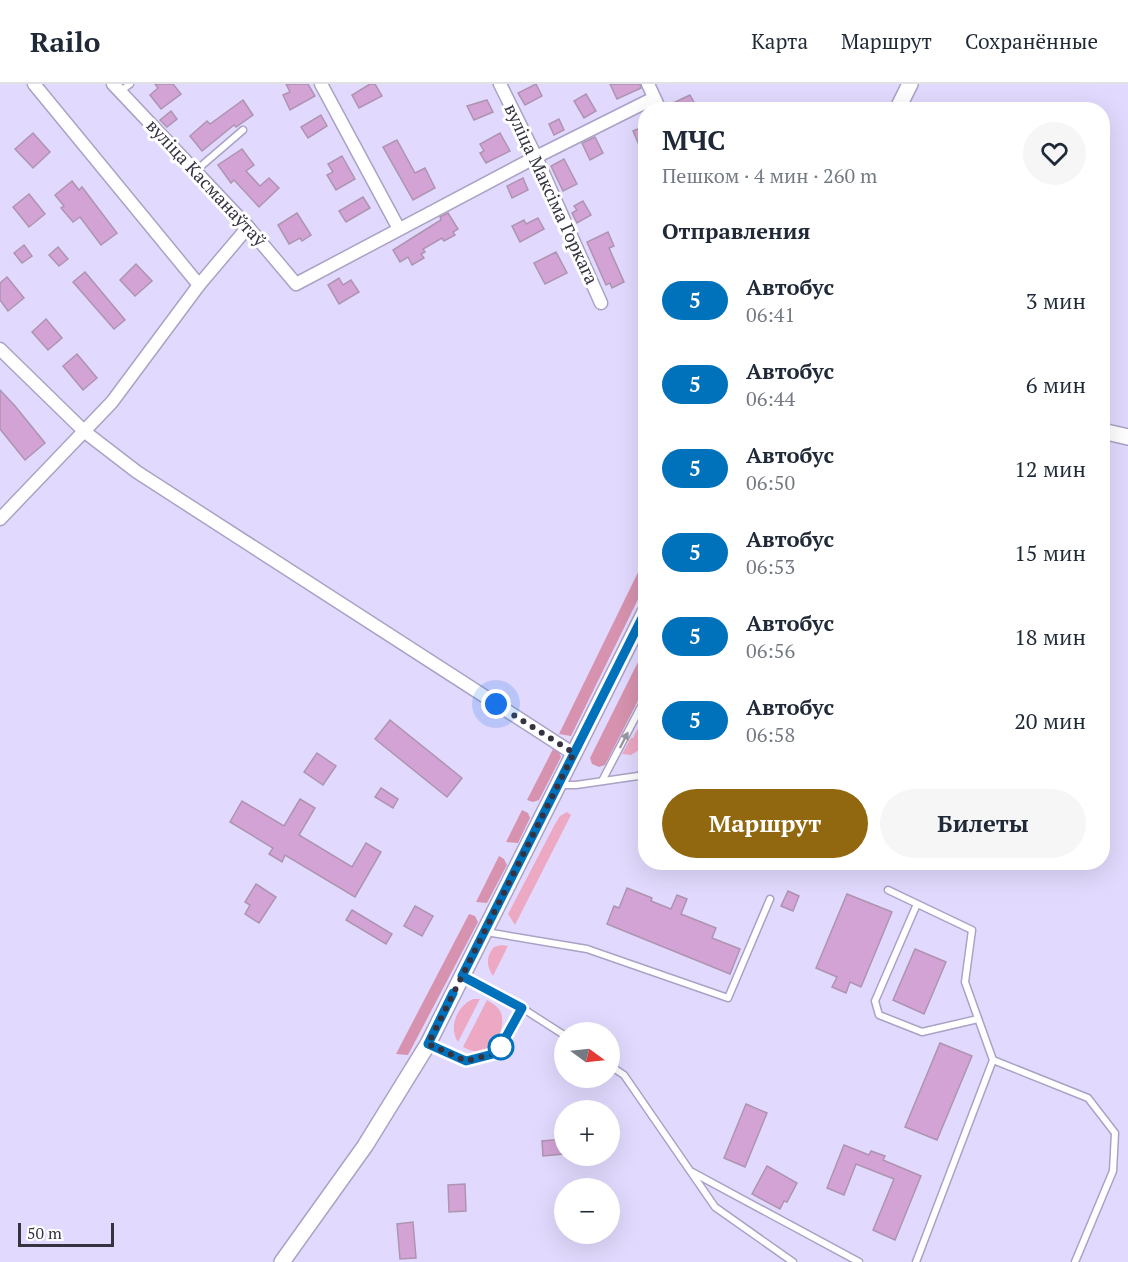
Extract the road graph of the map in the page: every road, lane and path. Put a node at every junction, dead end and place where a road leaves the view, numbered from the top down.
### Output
1 (34, 84) edge
2 (321, 84) edge
3 (500, 84) edge
4 (648, 84) edge
5 (910, 84) edge
6 (121, 86) edge
7 (654, 98) junction
8 (646, 102) edge
9 (656, 102) edge
10 (901, 102) edge
11 (638, 106) edge
12 (243, 130) dead end
13 (536, 157) junction
14 (200, 167) dead end
15 (248, 227) junction
16 (399, 229) junction
17 (199, 285) junction
18 (601, 303) dead end
19 (0, 349) edge
20 (85, 432) junction
21 (1110, 433) edge
22 (1128, 437) edge
23 (0, 519) edge
24 (638, 626) edge
25 (638, 713) edge
26 (574, 753) junction
27 (638, 776) edge
28 (602, 782) junction
29 (559, 785) junction
30 (888, 890) dead end
31 (770, 899) dead end
32 (917, 904) junction
33 (485, 931) junction
34 (462, 976) junction
35 (522, 1008) junction
36 (978, 1019) junction
37 (554, 1029) edge
38 (428, 1044) junction
39 (993, 1060) junction
40 (620, 1072) edge
41 (689, 1170) junction
42 (282, 1262) edge
43 (793, 1262) edge
44 (859, 1262) edge
45 (916, 1262) edge
46 (1075, 1262) edge

1 - 17 street
2 - 16 street
3 - 13 street, вуліца Максіма Горкага
4 - 7 street
5 - 10 street
6 - 15 street, вуліца Касманаўтаў
7 - 8 street
7 - 9 street
11 - 13 street
12 - 14 lane
13 - 16 street
13 - 18 street, вуліца Максіма Горкага
15 - 16 street, вуліца Касманаўтаў
15 - 17 street
17 - 20 street
19 - 20 street
20 - 23 street
20 - 26 street
21 - 22 street
24 - 26 street
28 -> 25 lane
26 - 29 street
27 - 28 lane
28 - 29 lane
29 - 33 street
30 - 32 lane
31 - 33 lane
32 - 36 lane
32 - 36 lane
33 - 34 street
34 - 35 lane
34 - 38 street
35 - 37 lane
35 - 38 lane
36 - 39 lane
38 - 42 street
39 - 45 lane
39 - 46 lane
40 - 41 lane
41 - 43 lane
41 - 44 lane

